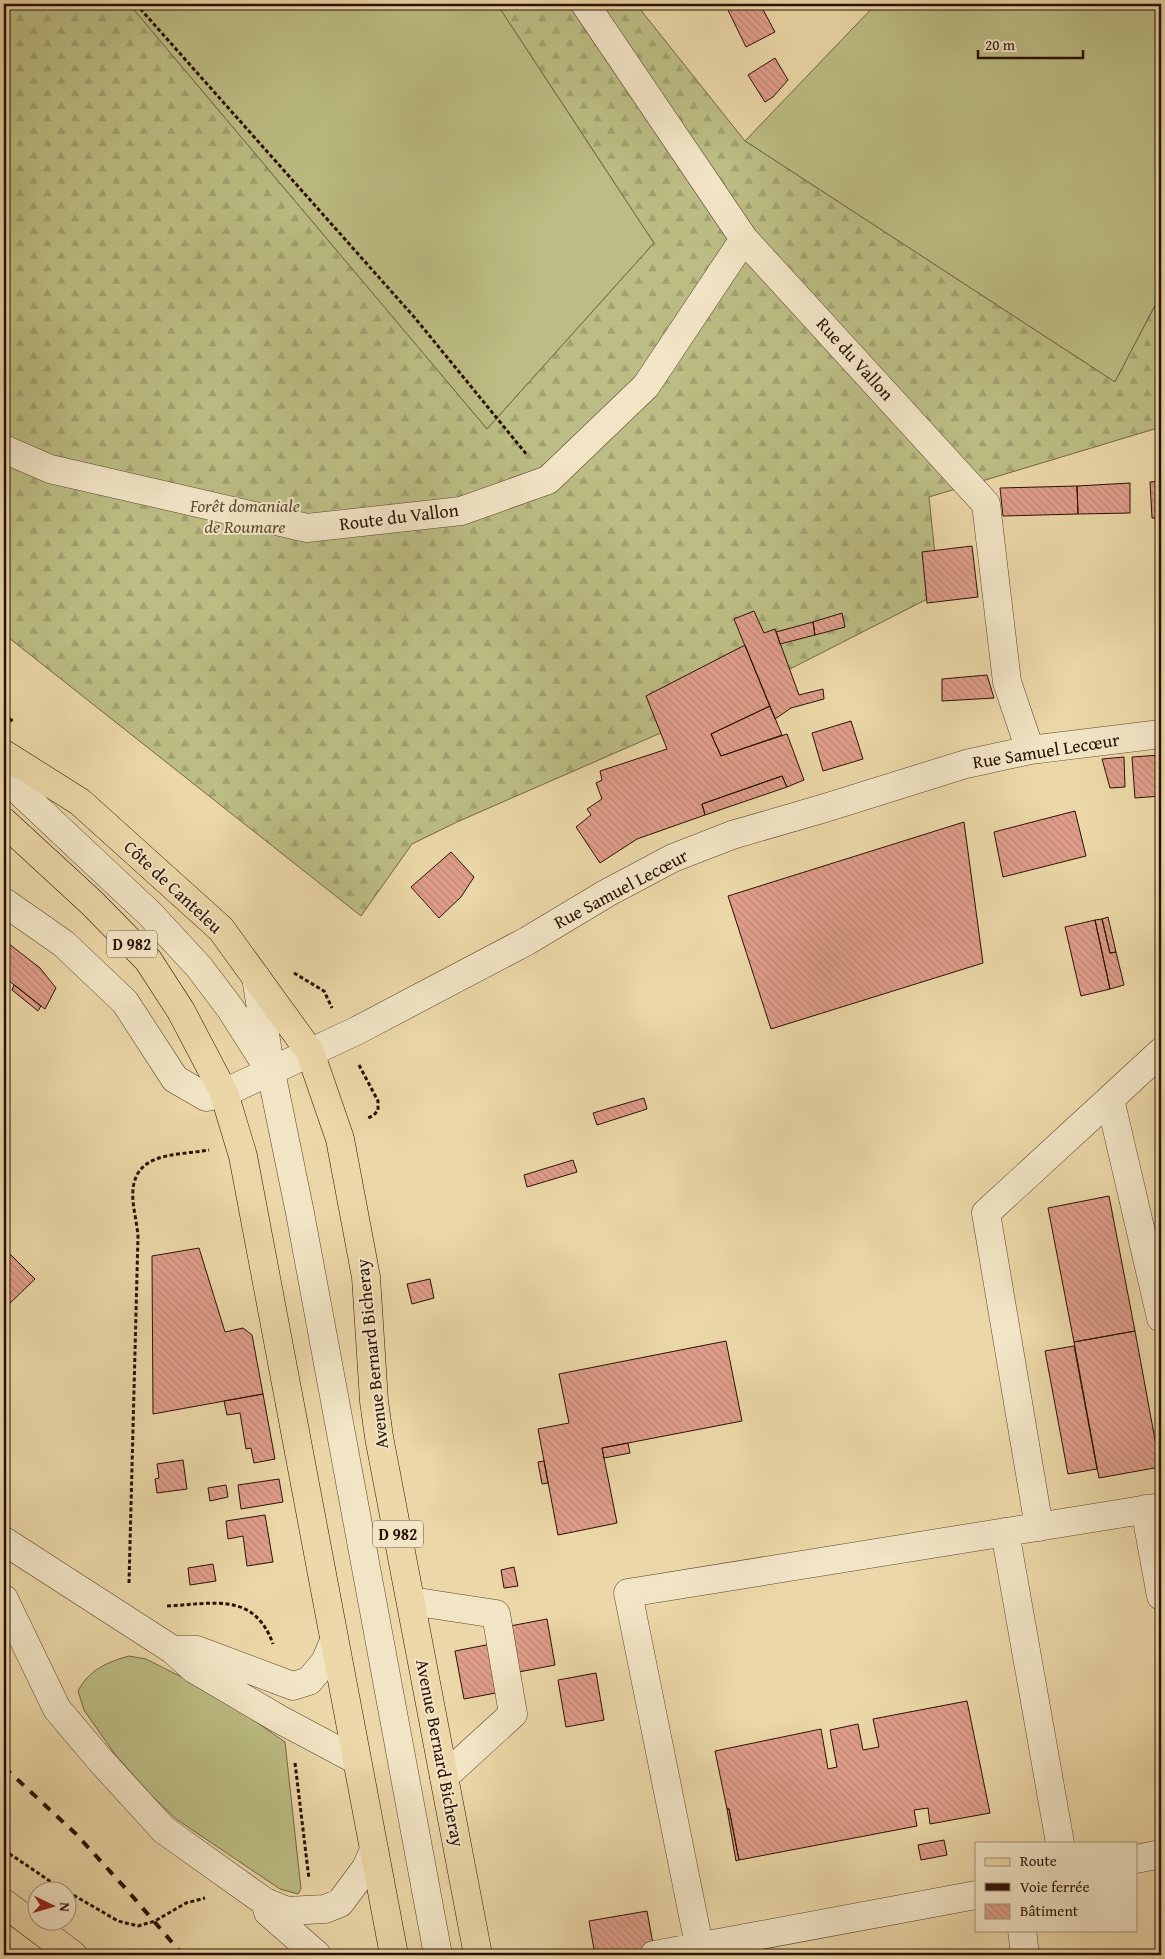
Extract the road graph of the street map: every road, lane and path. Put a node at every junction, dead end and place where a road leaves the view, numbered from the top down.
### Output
1 (136, 4) edge
2 (586, 4) edge
3 (744, 239) junction
4 (4, 449) edge
5 (548, 480) junction
6 (1161, 734) edge
7 (1030, 750) junction
8 (4, 754) edge
9 (4, 777) edge
10 (4, 822) edge
11 (4, 902) edge
12 (256, 978) junction
13 (344, 1036) junction
14 (310, 1052) junction
15 (1161, 1052) edge
16 (271, 1072) junction
17 (224, 1093) junction
18 (1110, 1099) junction
19 (336, 1126) junction
20 (211, 1149) dead end
21 (1161, 1318) edge
22 (1153, 1508) edge
23 (1039, 1527) junction
24 (1006, 1532) junction
25 (4, 1541) edge
26 (129, 1586) dead end
27 (1161, 1596) edge
28 (4, 1599) edge
29 (411, 1601) junction
30 (158, 1607) dead end
31 (334, 1641) junction
32 (274, 1646) dead end
33 (173, 1650) junction
34 (294, 1756) dead end
35 (356, 1760) junction
36 (444, 1777) junction
37 (1060, 1842) edge
38 (4, 1850) edge
39 (374, 1850) junction
40 (1161, 1854) edge
41 (1138, 1860) edge
42 (52, 1882) edge
43 (310, 1886) dead end
44 (975, 1895) edge
45 (78, 1898) edge
46 (207, 1898) dead end
47 (264, 1902) junction
48 (5, 1908) edge
49 (1022, 1932) edge
50 (701, 1951) edge
51 (73, 1955) edge
52 (317, 1955) edge
53 (394, 1955) edge
54 (438, 1955) edge
55 (478, 1955) edge
56 (654, 1955) edge
57 (1025, 1955) edge

1 - 5 path
2 - 3 street, Rue du Vallon
3 - 5 street, Route du Vallon
3 - 7 street, Rue du Vallon
4 - 5 street, Route du Vallon
6 - 7 street, Rue Samuel Lecœur
7 - 13 street, Rue Samuel Lecœur
8 - 12 main road, Côte de Canteleu / D 982
9 - 16 street
10 - 17 main road, D 982
11 - 17 street
12 - 14 main road, Côte de Canteleu / D 982
12 - 16 street
13 - 14 street, Rue Samuel Lecœur
13 - 19 path
14 - 16 street, Rue Samuel Lecœur
14 - 19 main road, Avenue Bernard Bicheray / D 982
15 - 18 street
16 - 17 street, Rue Samuel Lecœur
16 - 54 street
17 - 31 main road, D 982
18 - 21 street
18 - 23 street
19 - 29 main road, Avenue Bernard Bicheray / D 982
20 - 26 path
22 - 23 street
22 - 27 street
23 - 24 street
24 - 37 street
24 - 50 street
25 - 33 street
28 - 47 street
29 - 36 main road, Avenue Bernard Bicheray / D 982
29 - 36 street
30 - 32 path
31 - 33 street
31 - 35 main road, D 982
33 - 35 street
34 - 43 path
35 - 39 main road, D 982
36 - 55 main road, Avenue Bernard Bicheray / D 982
38 - 42 path
39 - 47 street
39 - 53 main road, D 982
40 - 41 street
44 - 50 street
45 - 46 path
47 - 52 street
48 - 51 main road
49 - 57 street
50 - 56 street

